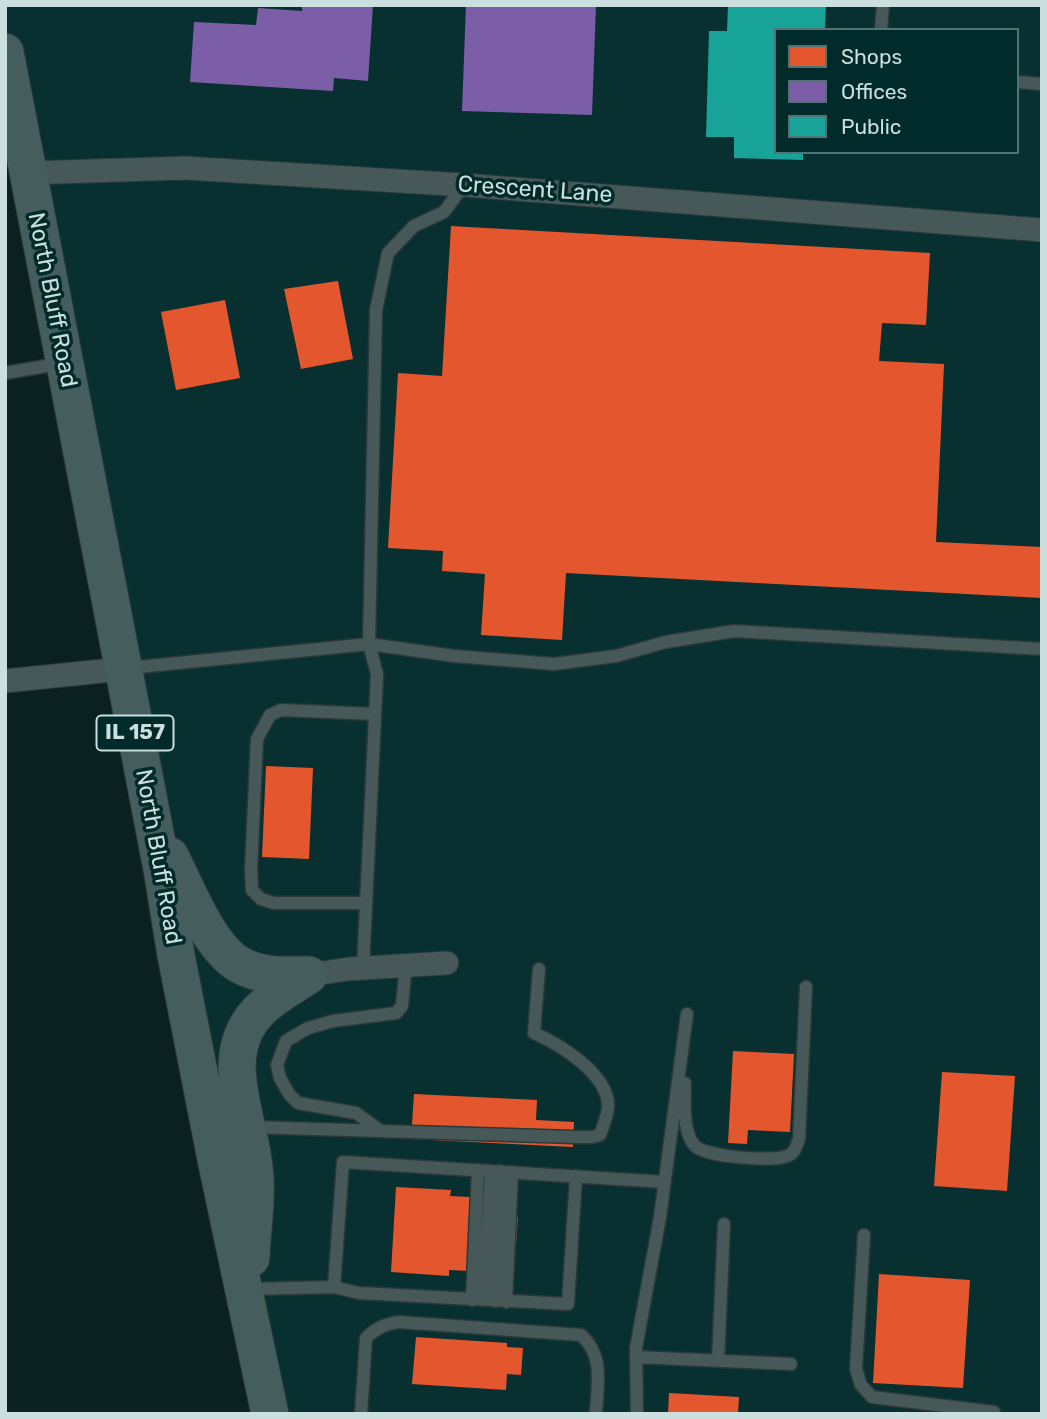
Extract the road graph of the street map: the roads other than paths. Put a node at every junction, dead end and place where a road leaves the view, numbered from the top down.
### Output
1 (883, 5) edge
2 (881, 28) edge
3 (5, 52) edge
4 (1019, 82) edge
5 (1042, 84) edge
6 (27, 173) junction
7 (464, 184) junction
8 (1042, 230) edge
9 (64, 363) junction
10 (5, 373) edge
11 (369, 644) junction
12 (1042, 649) edge
13 (122, 669) junction
14 (5, 681) edge
15 (374, 714) junction
16 (153, 824) junction
17 (366, 903) junction
18 (447, 963) dead end
19 (406, 965) junction
20 (363, 968) junction
21 (539, 969) dead end
22 (309, 975) junction
23 (806, 987) dead end
24 (687, 1014) dead end
25 (682, 1054) junction
26 (247, 1127) junction
27 (382, 1131) junction
28 (495, 1171) junction
29 (576, 1176) junction
30 (665, 1182) junction
31 (724, 1224) dead end
32 (864, 1235) dead end
33 (334, 1287) junction
34 (249, 1299) junction
35 (489, 1301) junction
36 (636, 1357) junction
37 (718, 1361) junction
38 (791, 1364) dead end
39 (995, 1412) dead end
40 (270, 1414) edge
41 (361, 1414) edge
42 (596, 1414) edge
43 (637, 1414) edge

1 - 2 lane
3 - 6 main road, North Bluff Road / IL 157
4 - 5 lane
6 - 7 street, Crescent Lane
6 - 9 main road, North Bluff Road / IL 157
7 - 8 street, Crescent Lane
7 - 11 lane
9 - 10 lane
9 - 13 main road, North Bluff Road / IL 157
11 - 12 lane
11 - 13 lane
11 - 15 lane
13 - 14 street
13 - 16 main road, North Bluff Road / IL 157
15 - 17 lane
15 - 17 lane
16 - 22 main road
16 - 34 main road, North Bluff Road / IL 157
17 - 20 lane
18 - 19 street
19 - 20 street
19 - 27 lane
20 - 22 street
21 - 27 lane
22 - 26 main road
23 - 25 lane
24 - 25 lane
25 - 30 lane
26 - 27 lane
26 - 34 main road
28 - 29 lane
28 - 33 lane
28 - 35 lane
28 - 35 lane
29 - 30 lane
29 - 35 lane
30 - 36 lane
31 - 37 lane
32 - 39 lane
33 - 34 lane
33 - 35 lane
34 - 40 main road, North Bluff Road / IL 157
36 - 37 lane
36 - 43 lane
37 - 38 lane
41 - 42 lane

